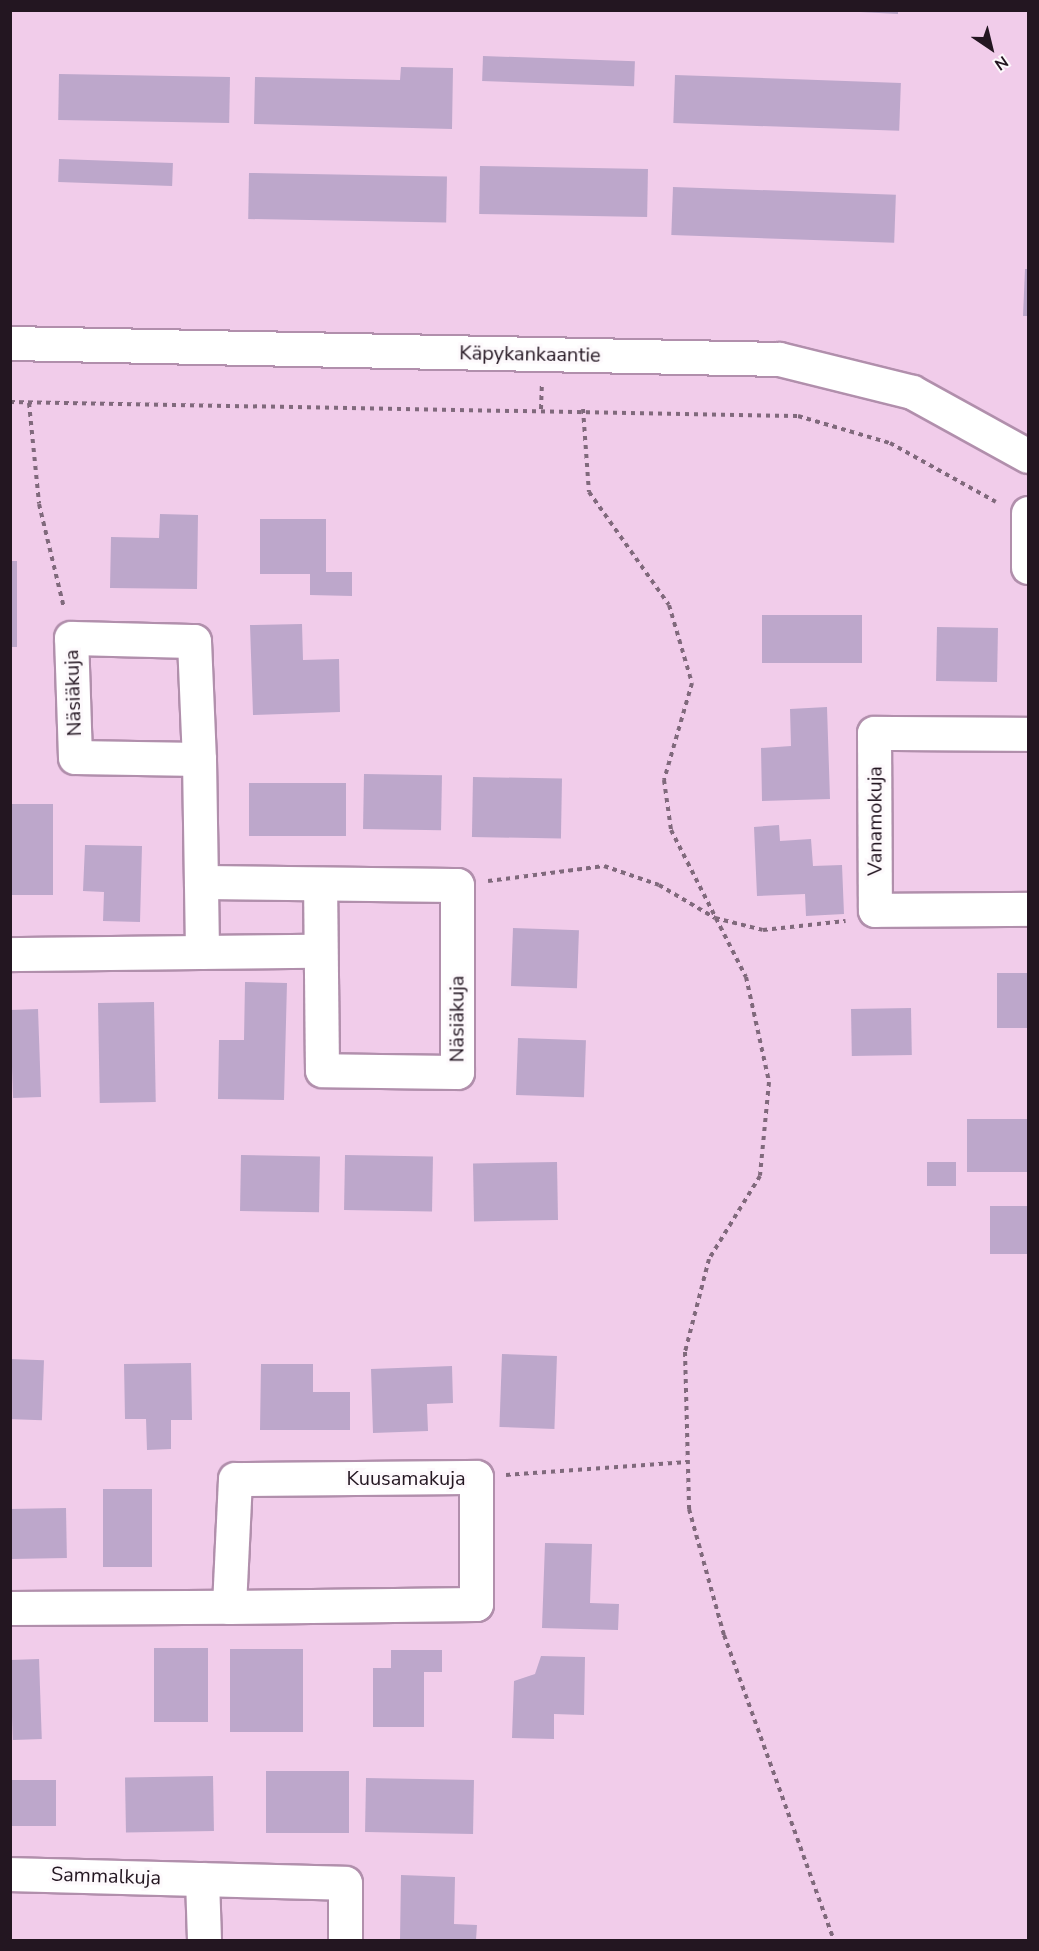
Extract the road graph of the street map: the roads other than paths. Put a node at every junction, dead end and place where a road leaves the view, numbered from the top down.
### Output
1 (10, 343) edge
2 (1029, 456) edge
3 (1028, 516) edge
4 (1029, 567) edge
5 (1029, 734) edge
6 (199, 759) junction
7 (201, 882) junction
8 (320, 884) junction
9 (1029, 909) edge
10 (319, 951) junction
11 (202, 952) junction
12 (10, 954) edge
13 (229, 1607) junction
14 (10, 1608) edge
15 (10, 1874) edge
16 (202, 1879) junction
17 (204, 1941) edge
18 (345, 1941) edge

1 - 2 street, Käpykankaantie
3 - 4 street
5 - 9 street, Vanamokuja
6 - 6 street, Näsiäkuja
6 - 7 street, Näsiäkuja
7 - 8 street
7 - 11 street, Näsiäkuja
8 - 10 street, Näsiäkuja
8 - 10 street, Näsiäkuja
10 - 11 street
11 - 12 street
13 - 13 street, Kuusamakuja
13 - 14 street, Kuusamakuja
15 - 16 street, Sammalkuja
16 - 17 street
16 - 18 street, Sammalkuja

